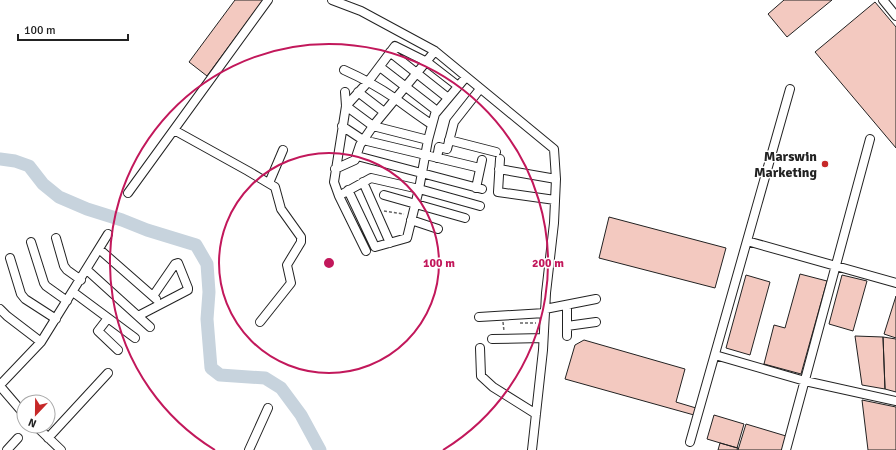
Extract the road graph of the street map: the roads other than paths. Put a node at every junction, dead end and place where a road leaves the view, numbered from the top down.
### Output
1 (268, 0) edge
2 (332, 0) edge
3 (888, 2) edge
4 (896, 16) edge
5 (435, 51) junction
6 (390, 52) junction
7 (427, 62) junction
8 (380, 67) junction
9 (344, 70) dead end
10 (417, 74) junction
11 (466, 77) junction
12 (368, 82) junction
13 (406, 86) junction
14 (458, 86) junction
15 (480, 89) junction
16 (790, 89) dead end
17 (345, 92) dead end
18 (358, 92) junction
19 (448, 98) junction
20 (395, 99) junction
21 (346, 106) junction
22 (437, 111) junction
23 (384, 112) junction
24 (431, 124) junction
25 (342, 126) junction
26 (373, 126) junction
27 (174, 130) junction
28 (870, 139) dead end
29 (363, 140) junction
30 (428, 140) junction
31 (449, 140) junction
32 (283, 150) dead end
33 (424, 155) junction
34 (357, 156) junction
35 (436, 158) junction
36 (335, 169) junction
37 (499, 169) junction
38 (421, 174) junction
39 (556, 179) junction
40 (364, 182) junction
41 (269, 183) junction
42 (418, 189) junction
43 (348, 190) junction
44 (128, 193) dead end
45 (384, 195) dead end
46 (339, 196) junction
47 (555, 200) junction
48 (415, 204) junction
49 (480, 206) dead end
50 (412, 217) junction
51 (465, 218) dead end
52 (438, 228) dead end
53 (108, 234) dead end
54 (56, 238) dead end
55 (747, 241) junction
56 (30, 242) dead end
57 (390, 243) junction
58 (99, 249) junction
59 (366, 251) dead end
60 (10, 258) dead end
61 (836, 265) junction
62 (87, 270) junction
63 (81, 280) junction
64 (896, 283) edge
65 (73, 292) junction
66 (153, 296) junction
67 (596, 299) dead end
68 (67, 301) junction
69 (161, 304) junction
70 (566, 305) junction
71 (0, 309) edge
72 (545, 311) junction
73 (138, 316) junction
74 (479, 317) dead end
75 (108, 318) junction
76 (56, 319) junction
77 (260, 322) dead end
78 (596, 322) dead end
79 (567, 326) junction
80 (150, 327) dead end
81 (567, 336) dead end
82 (135, 338) dead end
83 (543, 338) junction
84 (492, 339) dead end
85 (41, 342) junction
86 (480, 348) dead end
87 (118, 350) dead end
88 (715, 355) junction
89 (108, 373) dead end
90 (805, 381) junction
91 (0, 386) edge
92 (896, 401) edge
93 (16, 405) edge
94 (268, 408) dead end
95 (536, 414) junction
96 (44, 434) edge
97 (18, 438) dead end
98 (48, 438) junction
99 (690, 442) dead end
100 (7, 450) edge
101 (61, 450) edge
102 (249, 450) edge
103 (532, 450) edge
104 (786, 450) edge

1 - 27 street
2 - 5 street
3 - 4 street
5 - 7 street
5 - 11 street
6 - 7 street
6 - 8 street
6 - 10 street
7 - 10 street
7 - 14 street
8 - 12 street
8 - 13 street
9 - 12 street
10 - 13 street
10 - 19 street
11 - 14 street
11 - 15 street
12 - 18 street
12 - 20 street
13 - 20 street
13 - 22 street
14 - 19 street
15 - 31 street
15 - 39 street
16 - 55 street
17 - 21 street
18 - 21 street
18 - 23 street
19 - 22 street
20 - 23 street
20 - 24 street
21 - 25 street
21 - 26 street
22 - 24 street
23 - 26 street
24 - 30 street
25 - 29 street
25 - 36 street
26 - 29 street
26 - 30 street
27 - 41 street
27 - 44 street
28 - 61 street
29 - 33 street
29 - 34 street
30 - 33 street
31 - 35 street
31 - 37 street
32 - 41 street
33 - 35 street
33 - 38 street
34 - 36 street
34 - 38 street
35 - 38 street
36 - 46 street
37 - 39 street
37 - 47 street
38 - 42 street
39 - 47 street
40 - 42 street
40 - 43 street
40 - 57 street
41 - 77 street
42 - 48 street
42 - 49 street
43 - 46 street
43 - 57 street
45 - 48 street
46 - 59 street
47 - 72 street
48 - 50 street
48 - 51 street
50 - 52 street
50 - 57 street
53 - 58 street
54 - 63 street
55 - 61 street
55 - 88 street
56 - 68 street
58 - 62 street
58 - 66 street
60 - 76 street
61 - 64 street
61 - 90 street
62 - 63 street
62 - 73 street
63 - 65 street
65 - 68 street
65 - 75 street
66 - 69 street
66 - 69 street
67 - 70 street
68 - 76 street
69 - 73 street
70 - 72 street
70 - 79 street
71 - 85 street
72 - 74 street
72 - 83 street
73 - 80 street
75 - 82 street
75 - 87 street
76 - 85 street
78 - 79 street
79 - 81 street
83 - 84 street
83 - 95 street
85 - 91 street
86 - 95 street
88 - 90 street
88 - 99 street
89 - 98 street
90 - 92 street
90 - 104 street
91 - 93 street
94 - 102 street
95 - 103 street
96 - 98 street
97 - 100 street
98 - 101 street

